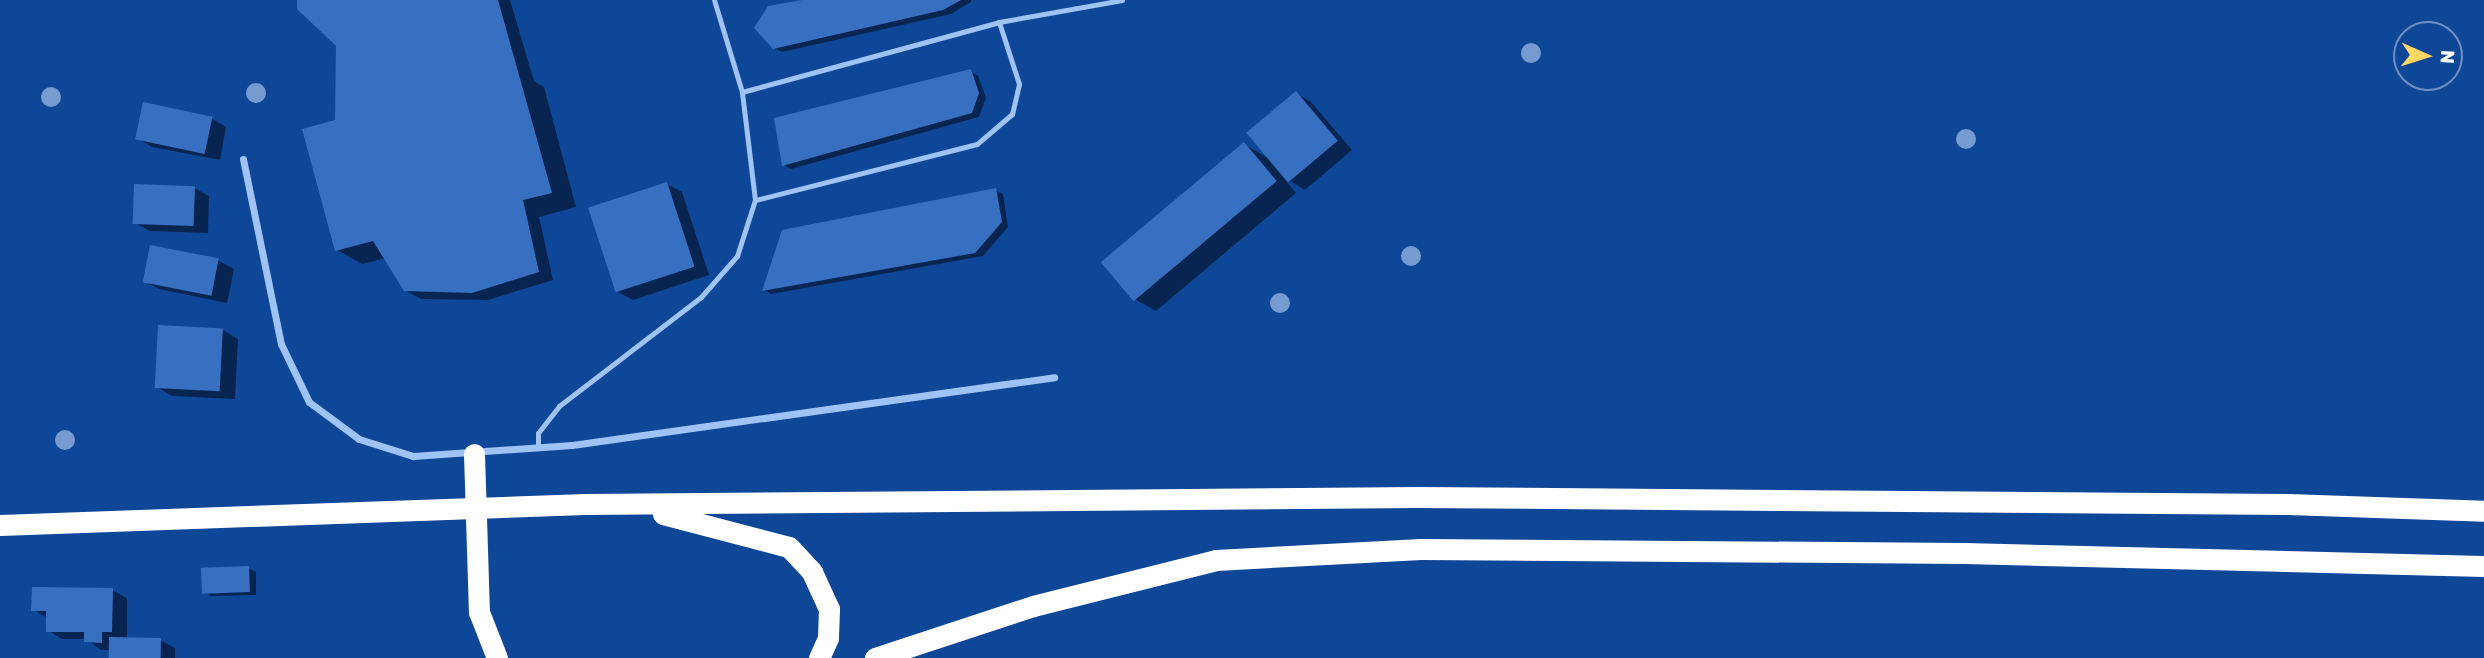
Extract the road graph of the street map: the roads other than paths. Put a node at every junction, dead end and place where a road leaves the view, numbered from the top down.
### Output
1 (714, 0) edge
2 (1122, 0) edge
3 (999, 22) junction
4 (743, 92) junction
5 (243, 159) dead end
6 (755, 200) junction
7 (1054, 377) dead end
8 (538, 448) junction
9 (474, 454) junction
10 (630, 506) junction
11 (477, 511) junction
12 (2484, 511) edge
13 (0, 525) edge
14 (2484, 566) edge
15 (497, 658) edge
16 (819, 658) edge
17 (875, 658) edge

1 - 4 lane
2 - 3 lane
3 - 4 lane
3 - 6 lane
4 - 6 lane
5 - 9 street
6 - 8 lane
7 - 8 street
8 - 9 street
9 - 11 highway
10 - 11 highway
10 - 12 highway
10 - 16 highway
11 - 13 highway
11 - 15 highway
14 - 17 highway

